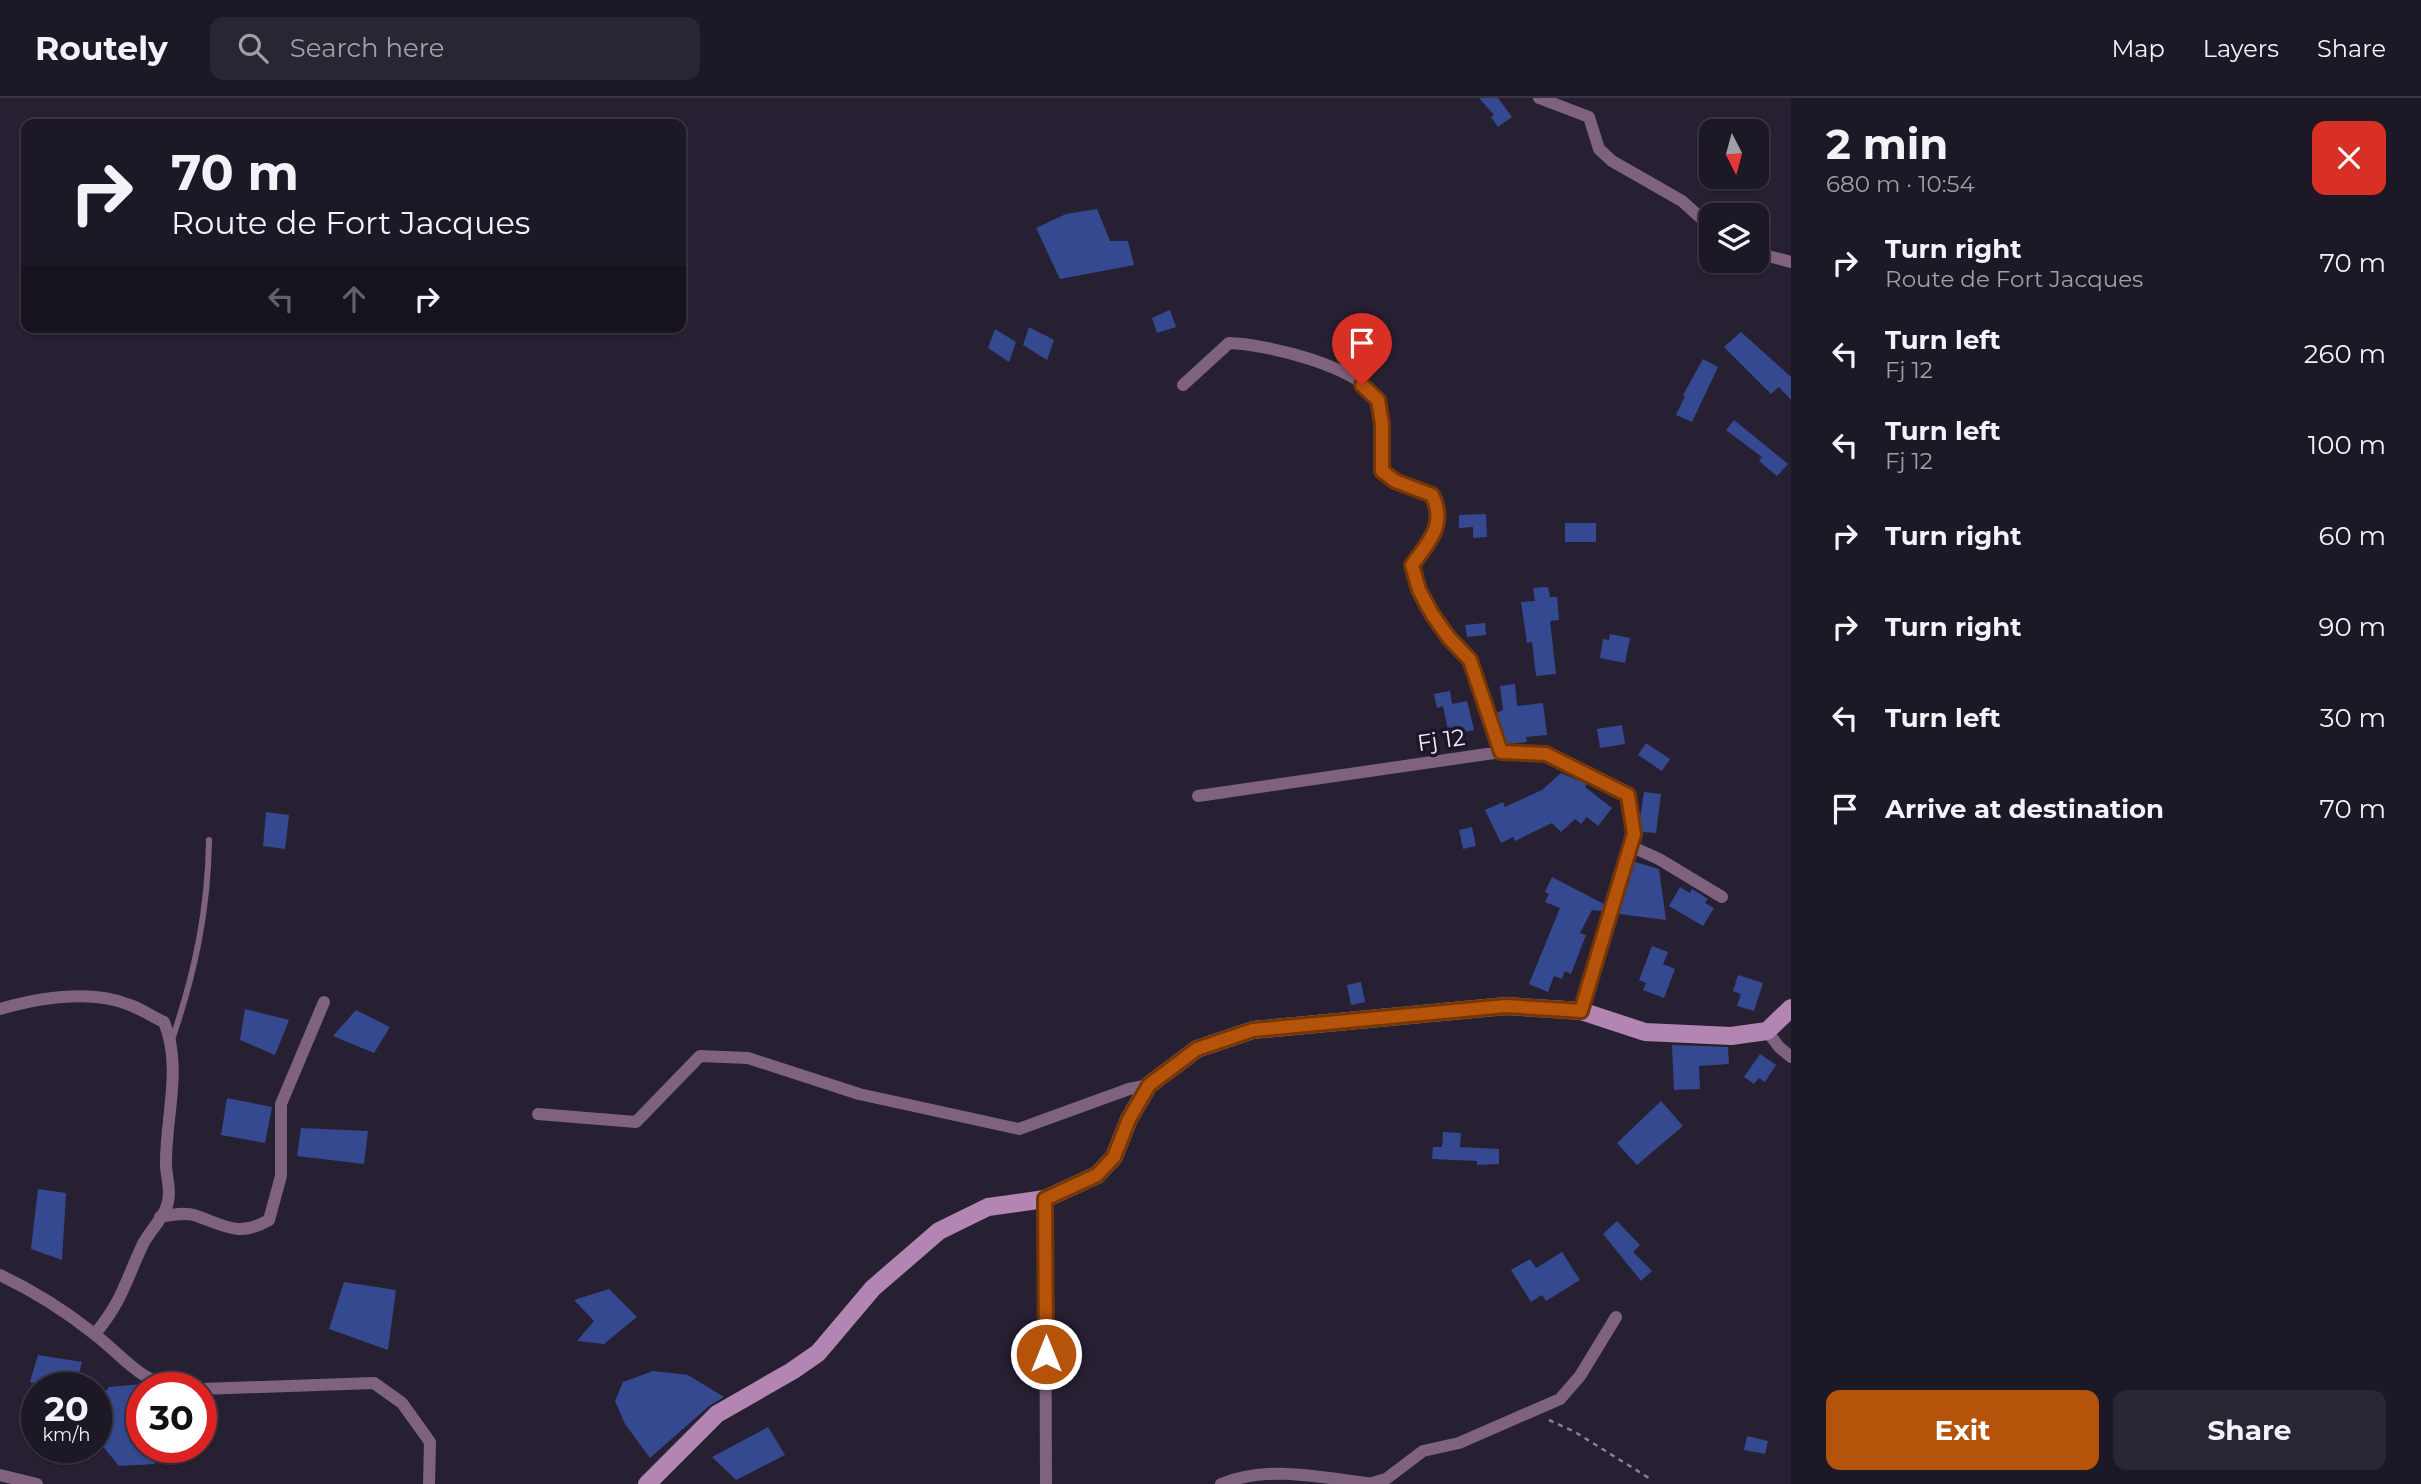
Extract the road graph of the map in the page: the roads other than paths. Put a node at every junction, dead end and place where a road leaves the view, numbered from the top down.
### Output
1 (1539, 98) edge
2 (1699, 216) edge
3 (1769, 256) edge
4 (1791, 262) edge
5 (1183, 385) dead end
6 (1501, 752) junction
7 (1198, 796) dead end
8 (209, 840) dead end
9 (1630, 846) junction
10 (1722, 897) dead end
11 (324, 1002) dead end
12 (1791, 1007) edge
13 (0, 1009) edge
14 (1581, 1011) junction
15 (1767, 1031) junction
16 (172, 1041) junction
17 (1791, 1057) edge
18 (1149, 1085) junction
19 (538, 1114) dead end
20 (1045, 1199) junction
21 (160, 1217) junction
22 (0, 1275) edge
23 (1616, 1317) dead end
24 (95, 1334) junction
25 (136, 1372) edge
26 (217, 1388) edge
27 (0, 1475) edge
28 (37, 1484) edge
29 (429, 1484) edge
30 (647, 1484) edge
31 (1046, 1484) edge
32 (1221, 1484) edge
33 (1367, 1484) edge

1 - 2 street
3 - 4 street
5 - 6 street
6 - 7 street, Fj 12
6 - 9 street, Fj 12
8 - 16 lane
9 - 10 street
9 - 14 street, Fj 12
11 - 21 street
12 - 15 street
13 - 16 street
14 - 15 street
14 - 18 street
15 - 17 street
16 - 21 street
18 - 19 street
18 - 20 street
20 - 30 street
20 - 31 street
21 - 24 street
22 - 24 street
23 - 33 street
24 - 25 street
26 - 29 street
27 - 28 street
32 - 33 street

